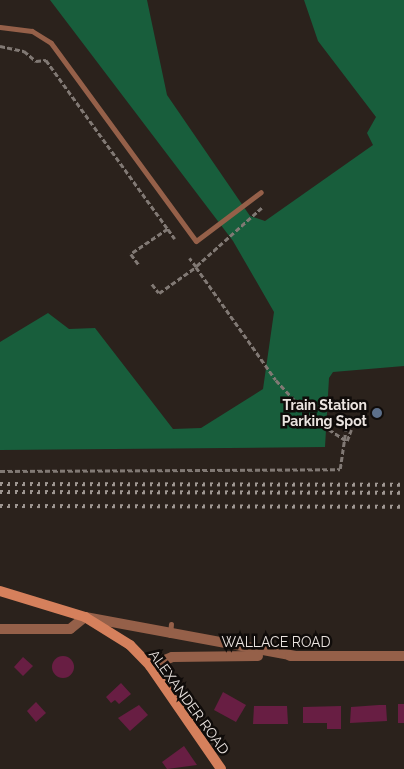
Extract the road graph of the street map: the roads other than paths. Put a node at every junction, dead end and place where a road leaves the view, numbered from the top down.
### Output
1 (0, 27) edge
2 (262, 192) dead end
3 (0, 591) edge
4 (85, 617) junction
5 (171, 624) dead end
6 (0, 629) edge
7 (170, 635) junction
8 (295, 656) junction
9 (404, 656) edge
10 (150, 666) junction
11 (220, 769) edge

1 - 2 lane
3 - 4 street, ALEXANDER ROAD
4 - 6 street
4 - 7 street
4 - 10 street, ALEXANDER ROAD
5 - 7 lane
7 - 8 street
8 - 9 street, WALLACE ROAD
8 - 10 street, WALLACE ROAD
10 - 11 street, ALEXANDER ROAD

